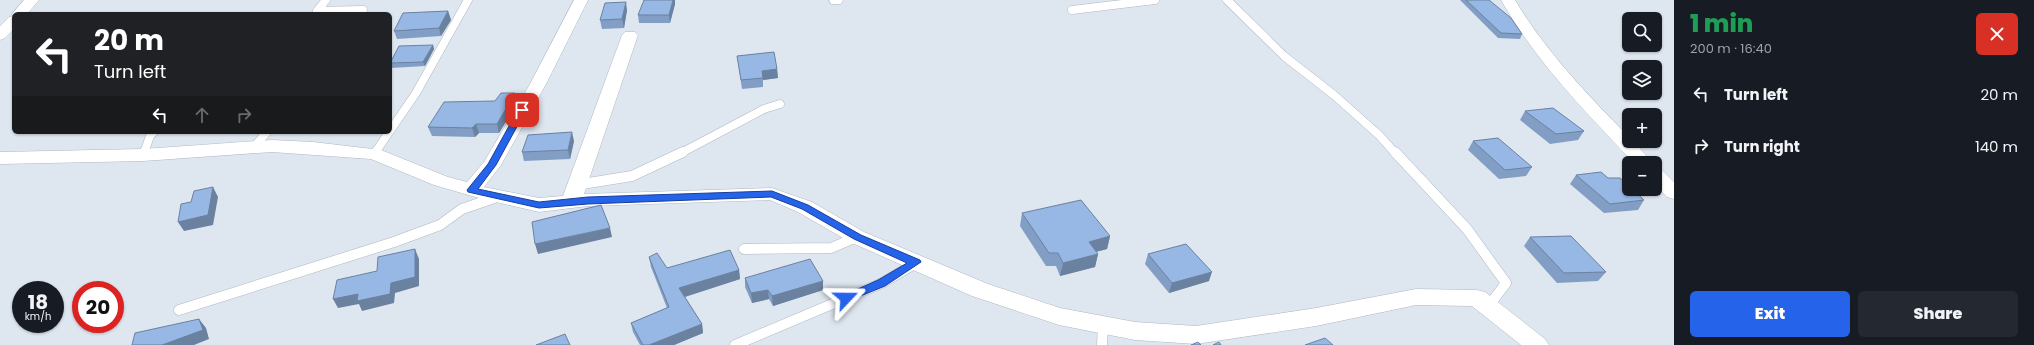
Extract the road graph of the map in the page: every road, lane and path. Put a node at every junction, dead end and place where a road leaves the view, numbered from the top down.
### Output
1 (32, 0) edge
2 (326, 0) edge
3 (468, 0) edge
4 (581, 0) edge
5 (1155, 0) edge
6 (1226, 0) edge
7 (1508, 0) edge
8 (1072, 10) dead end
9 (21, 12) edge
10 (362, 12) edge
11 (12, 22) edge
12 (0, 35) edge
13 (630, 35) dead end
14 (780, 104) dead end
15 (392, 129) edge
16 (152, 134) edge
17 (265, 134) edge
18 (389, 134) edge
19 (253, 148) junction
20 (374, 154) junction
21 (143, 155) junction
22 (1637, 156) edge
23 (0, 158) edge
24 (1662, 181) edge
25 (471, 190) junction
26 (574, 193) junction
27 (1674, 193) edge
28 (497, 197) junction
29 (857, 237) junction
30 (744, 249) dead end
31 (916, 262) junction
32 (1488, 307) junction
33 (179, 310) dead end
34 (1103, 324) junction
35 (734, 345) edge
36 (1102, 345) edge
37 (1537, 345) edge

1 - 9 street
2 - 10 lane
3 - 15 lane
4 - 25 street
5 - 8 lane
6 - 32 lane
7 - 22 street
11 - 12 street
13 - 26 street
14 - 26 lane
16 - 21 lane
17 - 19 lane
18 - 20 lane
19 - 20 street
19 - 21 street
20 - 25 street
21 - 23 street
24 - 27 street
25 - 28 street
26 - 28 street
26 - 29 street
28 - 33 lane
29 - 30 lane
29 - 31 street
31 - 34 street
31 - 35 lane
32 - 34 street
32 - 37 street
34 - 36 lane

